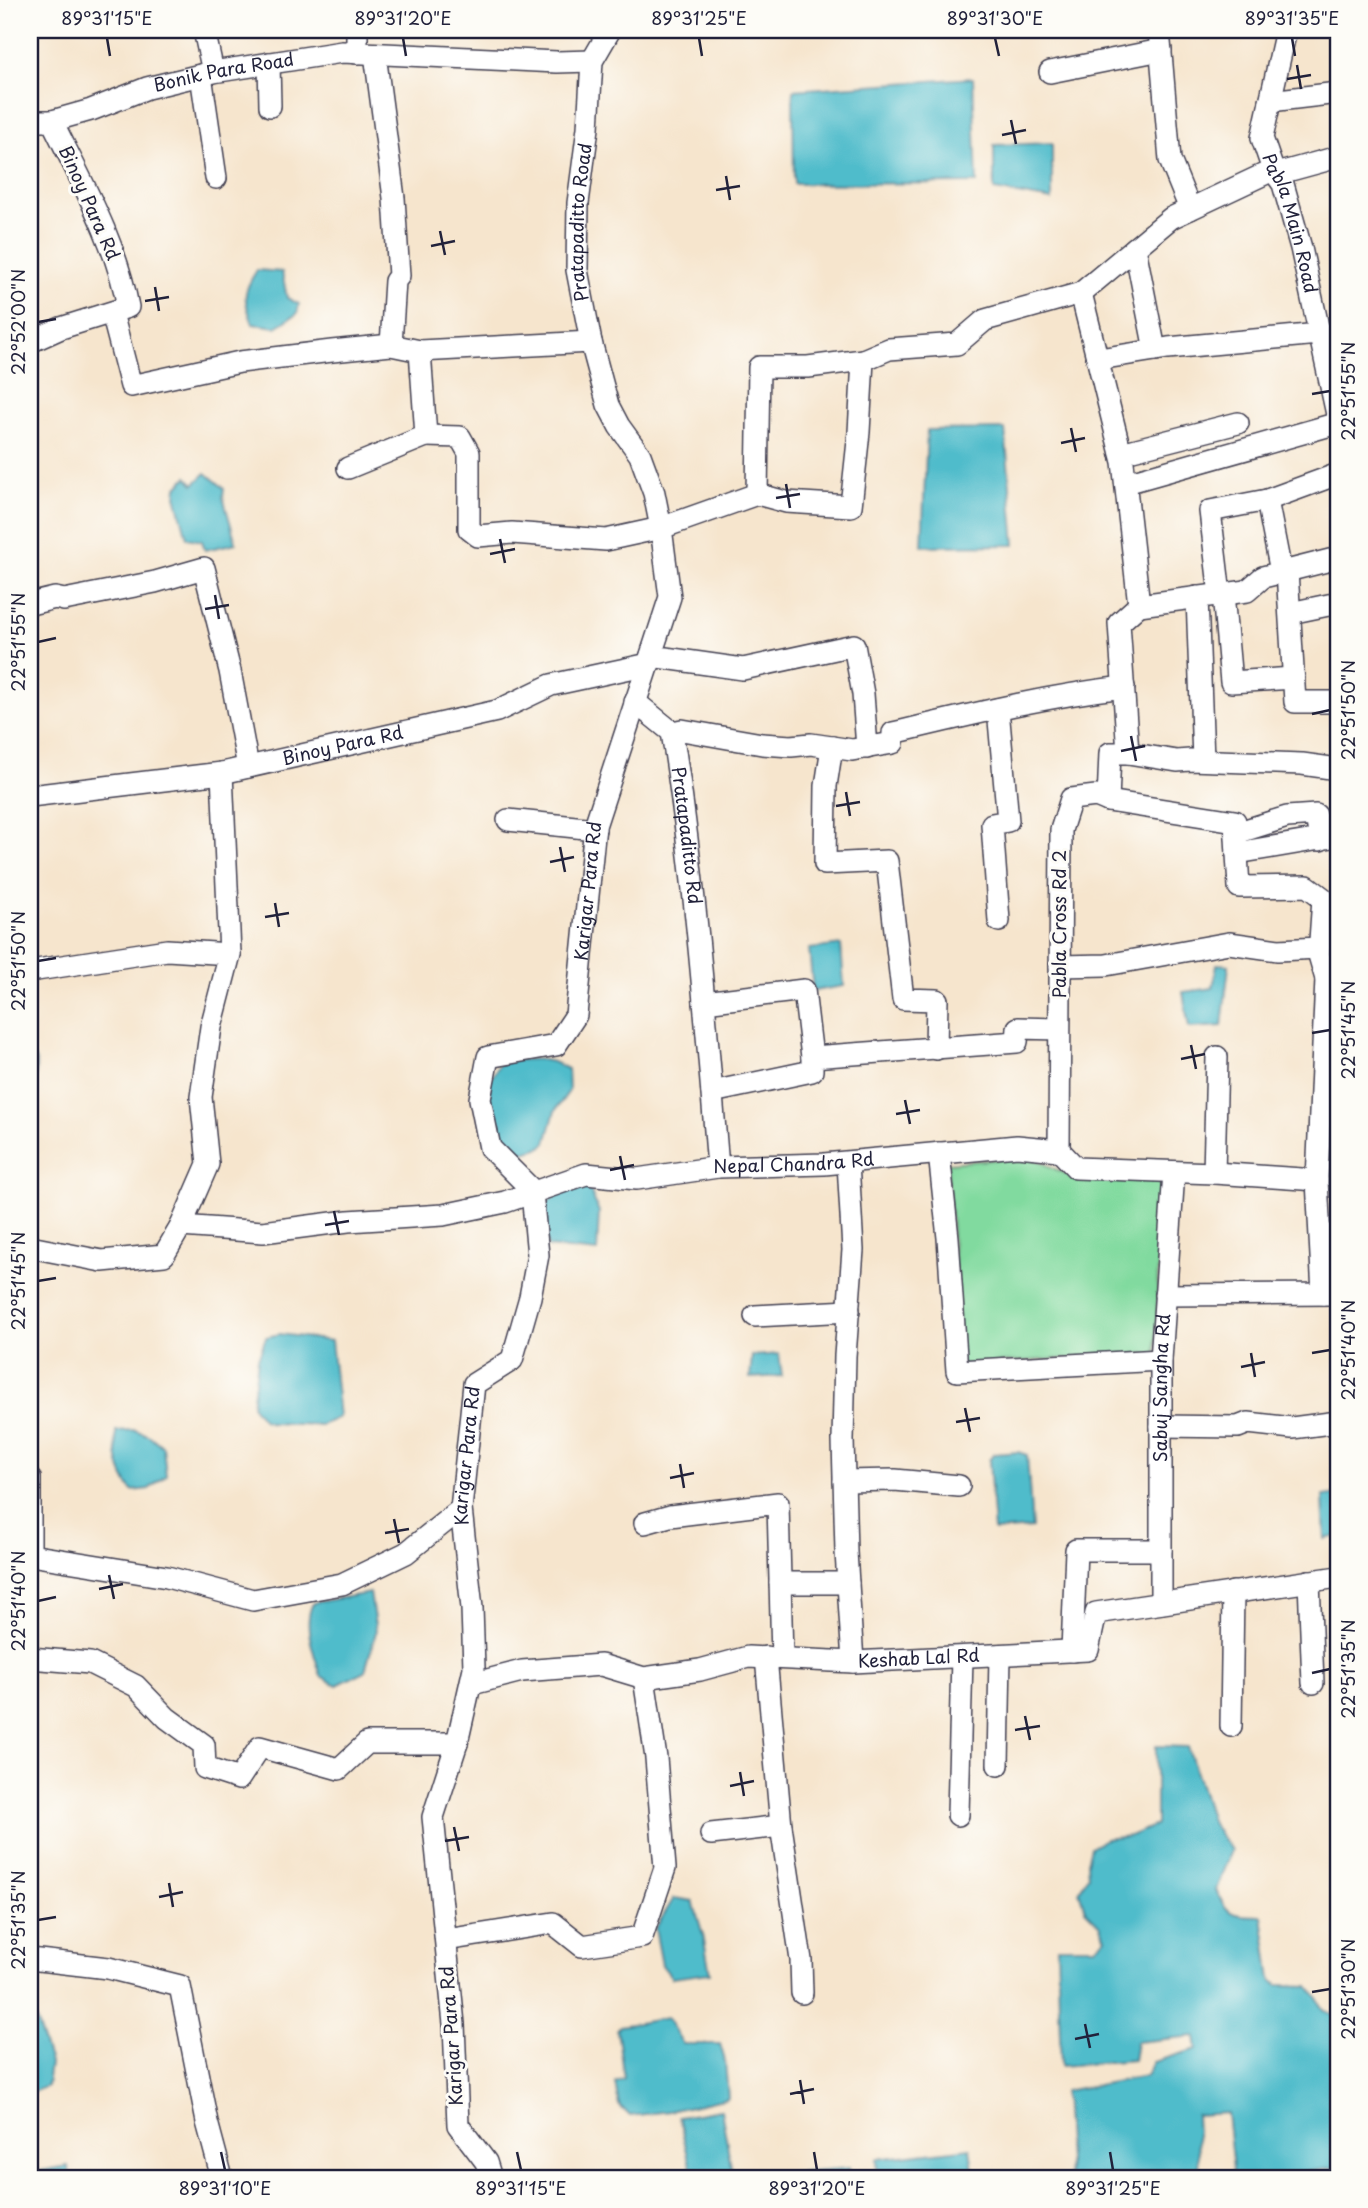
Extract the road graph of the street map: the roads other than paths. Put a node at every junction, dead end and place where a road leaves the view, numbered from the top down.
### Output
1 (205, 30) edge
2 (357, 30) edge
3 (610, 30) edge
4 (1286, 30) edge
5 (1160, 40) edge
6 (366, 53) junction
7 (592, 61) junction
8 (269, 63) junction
9 (1050, 72) dead end
10 (207, 74) junction
11 (1338, 93) edge
12 (1270, 101) junction
13 (270, 106) dead end
14 (30, 121) edge
15 (52, 121) junction
16 (1338, 157) edge
17 (1274, 172) junction
18 (216, 178) dead end
19 (1190, 209) junction
20 (1135, 248) junction
21 (1081, 293) junction
22 (112, 313) junction
23 (1319, 334) junction
24 (30, 342) edge
25 (591, 342) junction
26 (391, 345) junction
27 (1155, 350) junction
28 (420, 352) junction
29 (1099, 359) junction
30 (863, 360) junction
31 (1338, 421) edge
32 (1238, 423) dead end
33 (426, 436) junction
34 (1121, 453) junction
35 (348, 468) dead end
36 (1338, 474) edge
37 (1126, 483) junction
38 (757, 494) junction
39 (1267, 500) junction
40 (661, 528) junction
41 (1338, 558) edge
42 (1284, 572) junction
43 (1222, 594) junction
44 (1197, 597) junction
45 (1338, 603) edge
46 (30, 604) edge
47 (1139, 605) junction
48 (1290, 613) junction
49 (650, 660) junction
50 (1294, 678) junction
51 (1124, 687) junction
52 (635, 702) junction
53 (1338, 702) edge
54 (998, 709) junction
55 (672, 732) junction
56 (832, 747) junction
57 (867, 748) junction
58 (1128, 753) junction
59 (1203, 760) junction
60 (248, 767) junction
61 (1338, 769) edge
62 (222, 773) junction
63 (30, 796) edge
64 (1108, 801) junction
65 (508, 820) dead end
66 (595, 830) junction
67 (1329, 838) edge
68 (1236, 843) junction
69 (999, 921) dead end
70 (1319, 948) junction
71 (230, 954) junction
72 (1060, 966) junction
73 (30, 971) edge
74 (1332, 978) edge
75 (704, 1002) junction
76 (1059, 1029) junction
77 (936, 1049) junction
78 (1217, 1056) dead end
79 (812, 1057) junction
80 (712, 1092) junction
81 (1059, 1150) junction
82 (939, 1153) junction
83 (848, 1163) junction
84 (718, 1167) junction
85 (1174, 1172) junction
86 (1213, 1173) junction
87 (1317, 1180) junction
88 (532, 1192) junction
89 (181, 1226) junction
90 (30, 1247) edge
91 (1331, 1294) edge
92 (1164, 1295) junction
93 (849, 1311) junction
94 (755, 1316) dead end
95 (1161, 1360) junction
96 (1338, 1422) edge
97 (1161, 1426) junction
98 (30, 1478) edge
99 (844, 1480) junction
100 (959, 1486) dead end
101 (461, 1509) junction
102 (645, 1523) dead end
103 (30, 1547) edge
104 (1161, 1550) junction
105 (30, 1555) edge
106 (1338, 1577) edge
107 (1310, 1581) junction
108 (780, 1583) junction
109 (848, 1583) junction
110 (1233, 1592) junction
111 (1161, 1603) junction
112 (1072, 1651) junction
113 (1000, 1655) junction
114 (961, 1657) junction
115 (30, 1658) edge
116 (774, 1658) junction
117 (853, 1662) junction
118 (644, 1678) junction
119 (1313, 1683) dead end
120 (472, 1684) junction
121 (1231, 1726) dead end
122 (457, 1743) junction
123 (998, 1765) dead end
124 (958, 1815) dead end
125 (781, 1826) junction
126 (711, 1833) dead end
127 (446, 1940) junction
128 (30, 1959) edge
129 (802, 1993) dead end
130 (222, 2178) edge
131 (491, 2178) edge

1 - 10 street
2 - 6 street
3 - 7 street, Pratapaditto Road
4 - 12 street, Pabla Main Road
5 - 9 street
5 - 19 street
6 - 7 street, Bonik Para Road
6 - 8 street, Bonik Para Road
6 - 26 street
7 - 25 street, Pratapaditto Road
8 - 10 street, Bonik Para Road
8 - 13 street
10 - 15 street, Bonik Para Road
10 - 18 street
11 - 12 street
12 - 17 street, Pabla Main Road
14 - 15 street, Bonik Para Road
15 - 22 street, Binoy Para Rd
16 - 17 street
17 - 19 street
17 - 23 street, Pabla Main Road
19 - 20 street
20 - 21 street
20 - 27 street
21 - 29 street
21 - 30 street
22 - 24 street
22 - 26 street
23 - 27 street
23 - 31 street, Pabla Main Road
25 - 28 street
25 - 40 street, Pratapaditto Road
26 - 28 street
27 - 29 street
28 - 33 street
29 - 34 street
30 - 38 street
30 - 38 street
31 - 37 street
32 - 34 street
33 - 35 street
33 - 40 street
34 - 37 street
36 - 39 street
37 - 47 street
38 - 40 street
39 - 42 street
39 - 43 street
40 - 49 street
41 - 42 street
42 - 43 street
42 - 48 street
43 - 44 street
43 - 50 street
44 - 47 street
44 - 59 street
45 - 48 street
46 - 60 street
47 - 51 street
48 - 50 street
49 - 52 street
49 - 57 street
49 - 60 street, Binoy Para Rd
50 - 53 street
51 - 54 street
51 - 58 street
52 - 55 street
52 - 66 street, Karigar Para Rd
54 - 57 street
54 - 69 street
55 - 56 street
55 - 75 street, Pratapaditto Rd
56 - 57 street
56 - 77 street
58 - 59 street
58 - 64 street
59 - 61 street
60 - 62 street, Binoy Para Rd
62 - 63 street, Binoy Para Rd
62 - 71 street
64 - 68 street
64 - 72 street, Pabla Cross Rd 2
65 - 66 street
66 - 88 street, Karigar Para Rd
67 - 68 street
68 - 70 street
70 - 72 street
70 - 74 street
71 - 73 street
71 - 89 street
72 - 76 street, Pabla Cross Rd 2
74 - 87 street
75 - 79 street
75 - 80 street, Pratapaditto Rd
76 - 77 street
76 - 81 street, Pabla Cross Rd 2
77 - 79 street
78 - 86 street
79 - 80 street
80 - 84 street, Pratapaditto Rd
81 - 82 street, Nepal Chandra Rd
81 - 85 street
82 - 83 street, Nepal Chandra Rd
82 - 95 street
83 - 84 street, Nepal Chandra Rd
83 - 93 street
84 - 88 street, Nepal Chandra Rd
85 - 86 street
85 - 92 street, Sabuj Sangha Rd
86 - 87 street
87 - 91 street
88 - 89 street, Nepal Chandra Rd
88 - 101 street, Karigar Para Rd
89 - 90 street
91 - 92 street
92 - 95 street, Sabuj Sangha Rd
93 - 94 street
93 - 99 street
95 - 97 street, Sabuj Sangha Rd
96 - 97 street
97 - 104 street, Sabuj Sangha Rd
98 - 103 street
99 - 100 street
99 - 109 street
101 - 105 street
101 - 120 street, Karigar Para Rd
102 - 108 street
104 - 111 street, Sabuj Sangha Rd
104 - 112 street
106 - 107 street
107 - 110 street
107 - 119 street
108 - 109 street
108 - 116 street
109 - 117 street
110 - 111 street
110 - 121 street
111 - 112 street
112 - 113 street, Keshab Lal Rd
113 - 114 street, Keshab Lal Rd
113 - 123 street
114 - 117 street, Keshab Lal Rd
114 - 124 street
115 - 122 street
116 - 117 street, Keshab Lal Rd
116 - 118 street, Keshab Lal Rd
116 - 125 street
118 - 120 street, Keshab Lal Rd
118 - 127 street
120 - 122 street, Karigar Para Rd
122 - 127 street, Karigar Para Rd
125 - 126 street
125 - 129 street
127 - 131 street, Karigar Para Rd
128 - 130 street

